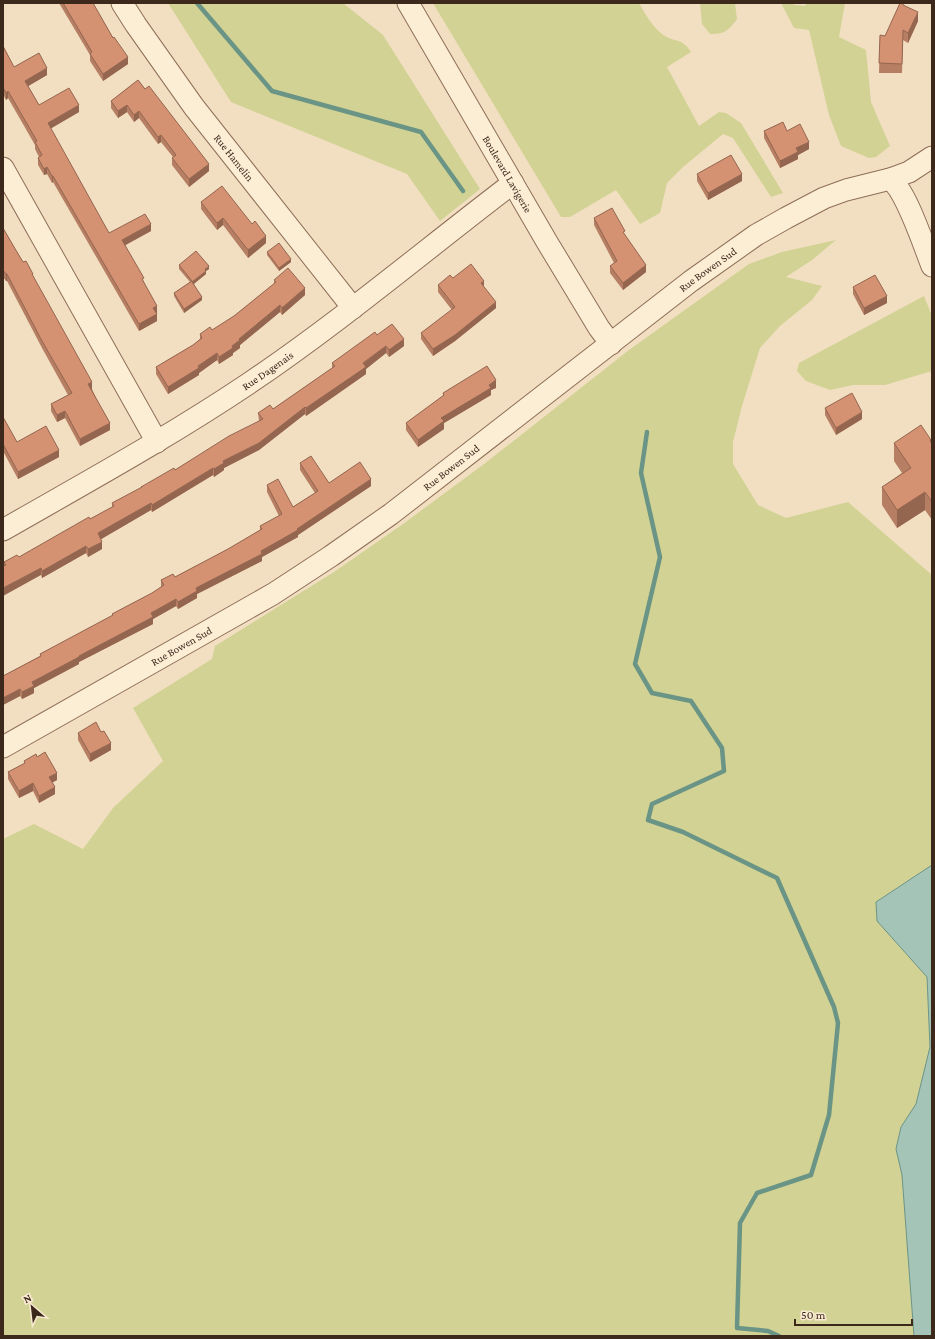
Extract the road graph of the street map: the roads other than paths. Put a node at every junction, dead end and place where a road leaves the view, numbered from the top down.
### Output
1 (122, 3) edge
2 (408, 3) edge
3 (932, 157) edge
4 (3, 168) edge
5 (890, 179) junction
6 (513, 183) junction
7 (932, 266) edge
8 (353, 308) junction
9 (611, 344) junction
10 (157, 442) junction
11 (3, 530) edge
12 (3, 746) edge

1 - 8 street, Rue Hamelin
2 - 6 street, Boulevard Lavigerie
3 - 5 street, Rue Bowen Sud
4 - 10 street
5 - 7 street
5 - 9 street, Rue Bowen Sud
6 - 8 street, Rue Dagenais
6 - 9 street, Boulevard Lavigerie
8 - 10 street, Rue Dagenais
9 - 12 street, Rue Bowen Sud
10 - 11 street, Rue Dagenais

